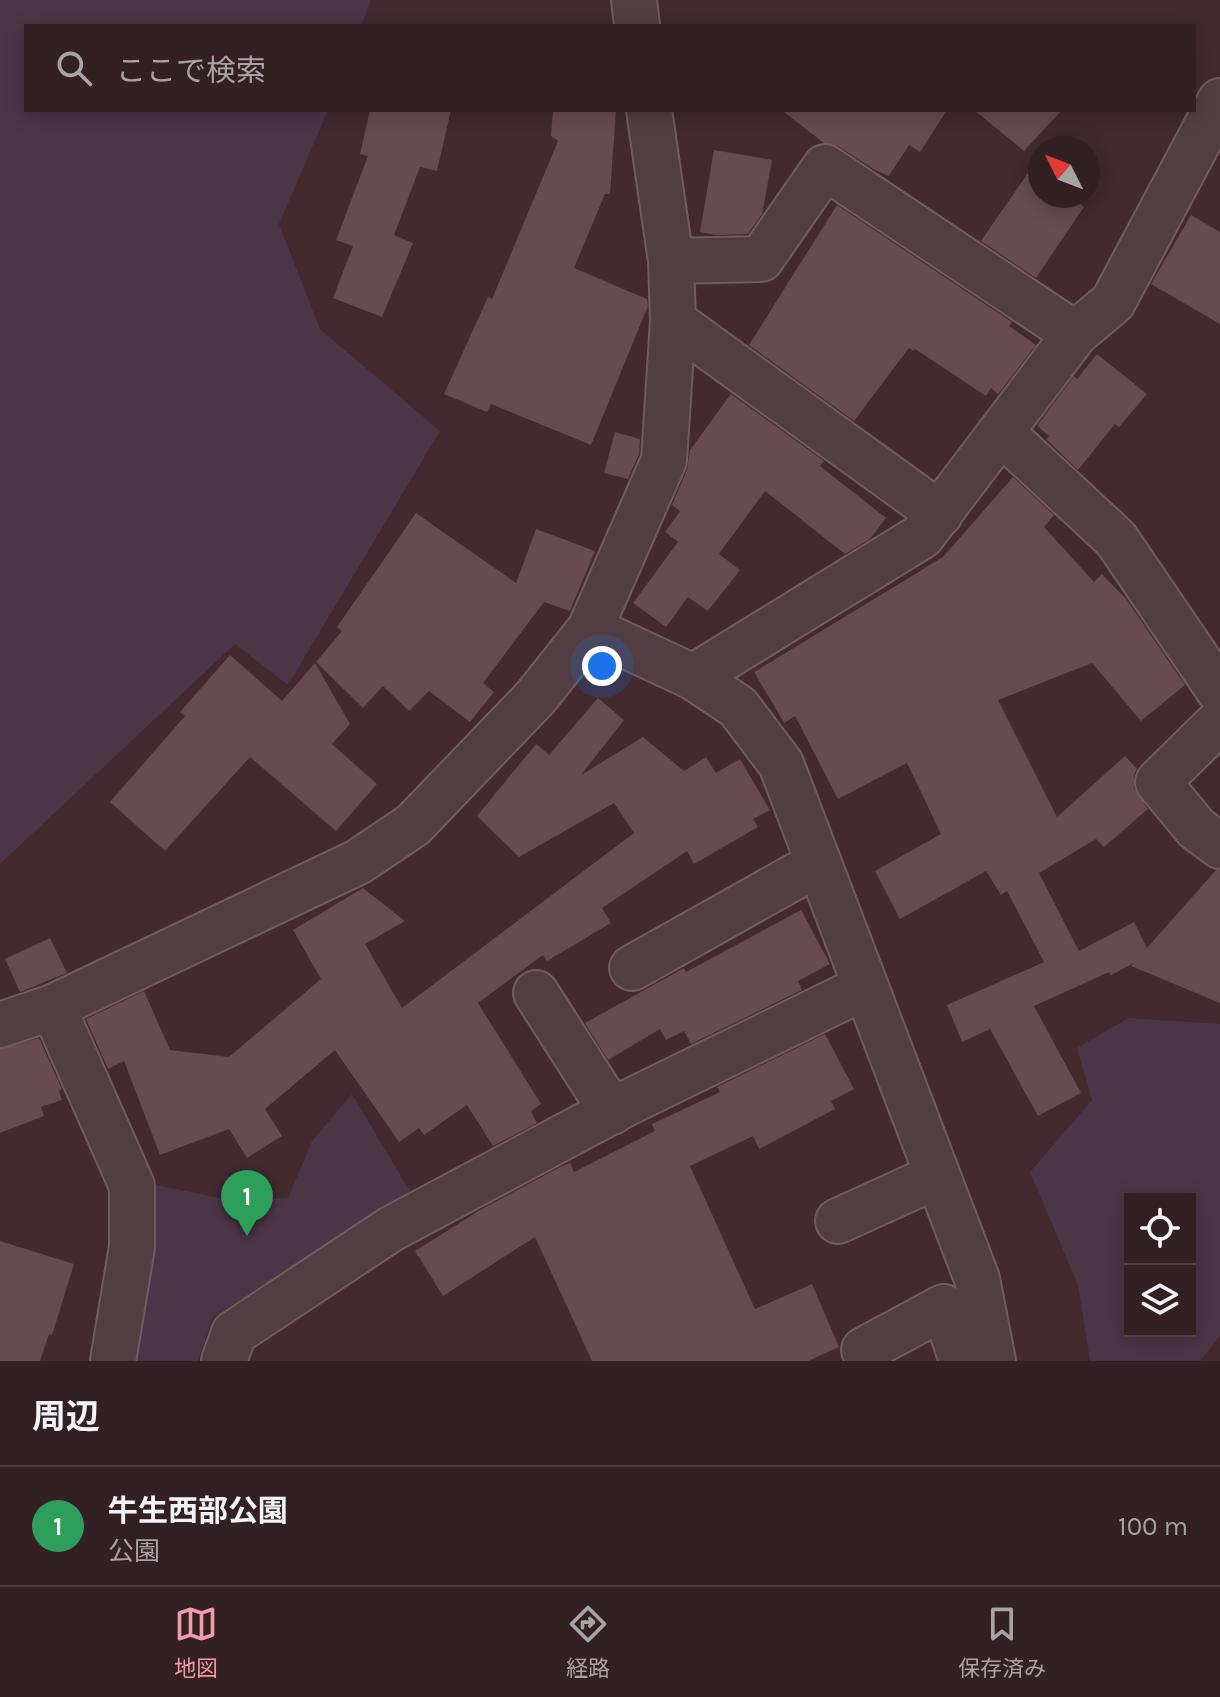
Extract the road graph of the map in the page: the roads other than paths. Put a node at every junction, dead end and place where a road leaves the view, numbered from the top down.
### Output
1 (634, 0) edge
2 (637, 24) edge
3 (1220, 101) edge
4 (649, 112) edge
5 (671, 261) junction
6 (673, 321) junction
7 (1075, 334) junction
8 (1002, 433) junction
9 (940, 514) junction
10 (590, 629) junction
11 (693, 677) junction
12 (1220, 692) edge
13 (1220, 721) edge
14 (1220, 846) edge
15 (819, 863) junction
16 (632, 968) dead end
17 (865, 987) junction
18 (536, 993) dead end
19 (53, 1007) junction
20 (0, 1025) edge
21 (612, 1112) junction
22 (937, 1176) junction
23 (838, 1221) dead end
24 (864, 1350) dead end
25 (113, 1361) edge
26 (224, 1361) edge
27 (962, 1361) edge
28 (993, 1361) edge

1 - 2 street
3 - 7 street
4 - 5 street
5 - 6 street
5 - 7 street
6 - 9 street
6 - 10 street
7 - 8 street
8 - 9 street
8 - 12 street
9 - 11 street
10 - 11 street
10 - 19 street
11 - 15 street
13 - 14 street
15 - 16 street
15 - 17 street
17 - 21 street
17 - 22 street
18 - 21 street
19 - 20 street
19 - 25 street
21 - 26 street
22 - 23 street
22 - 28 street
24 - 27 street

